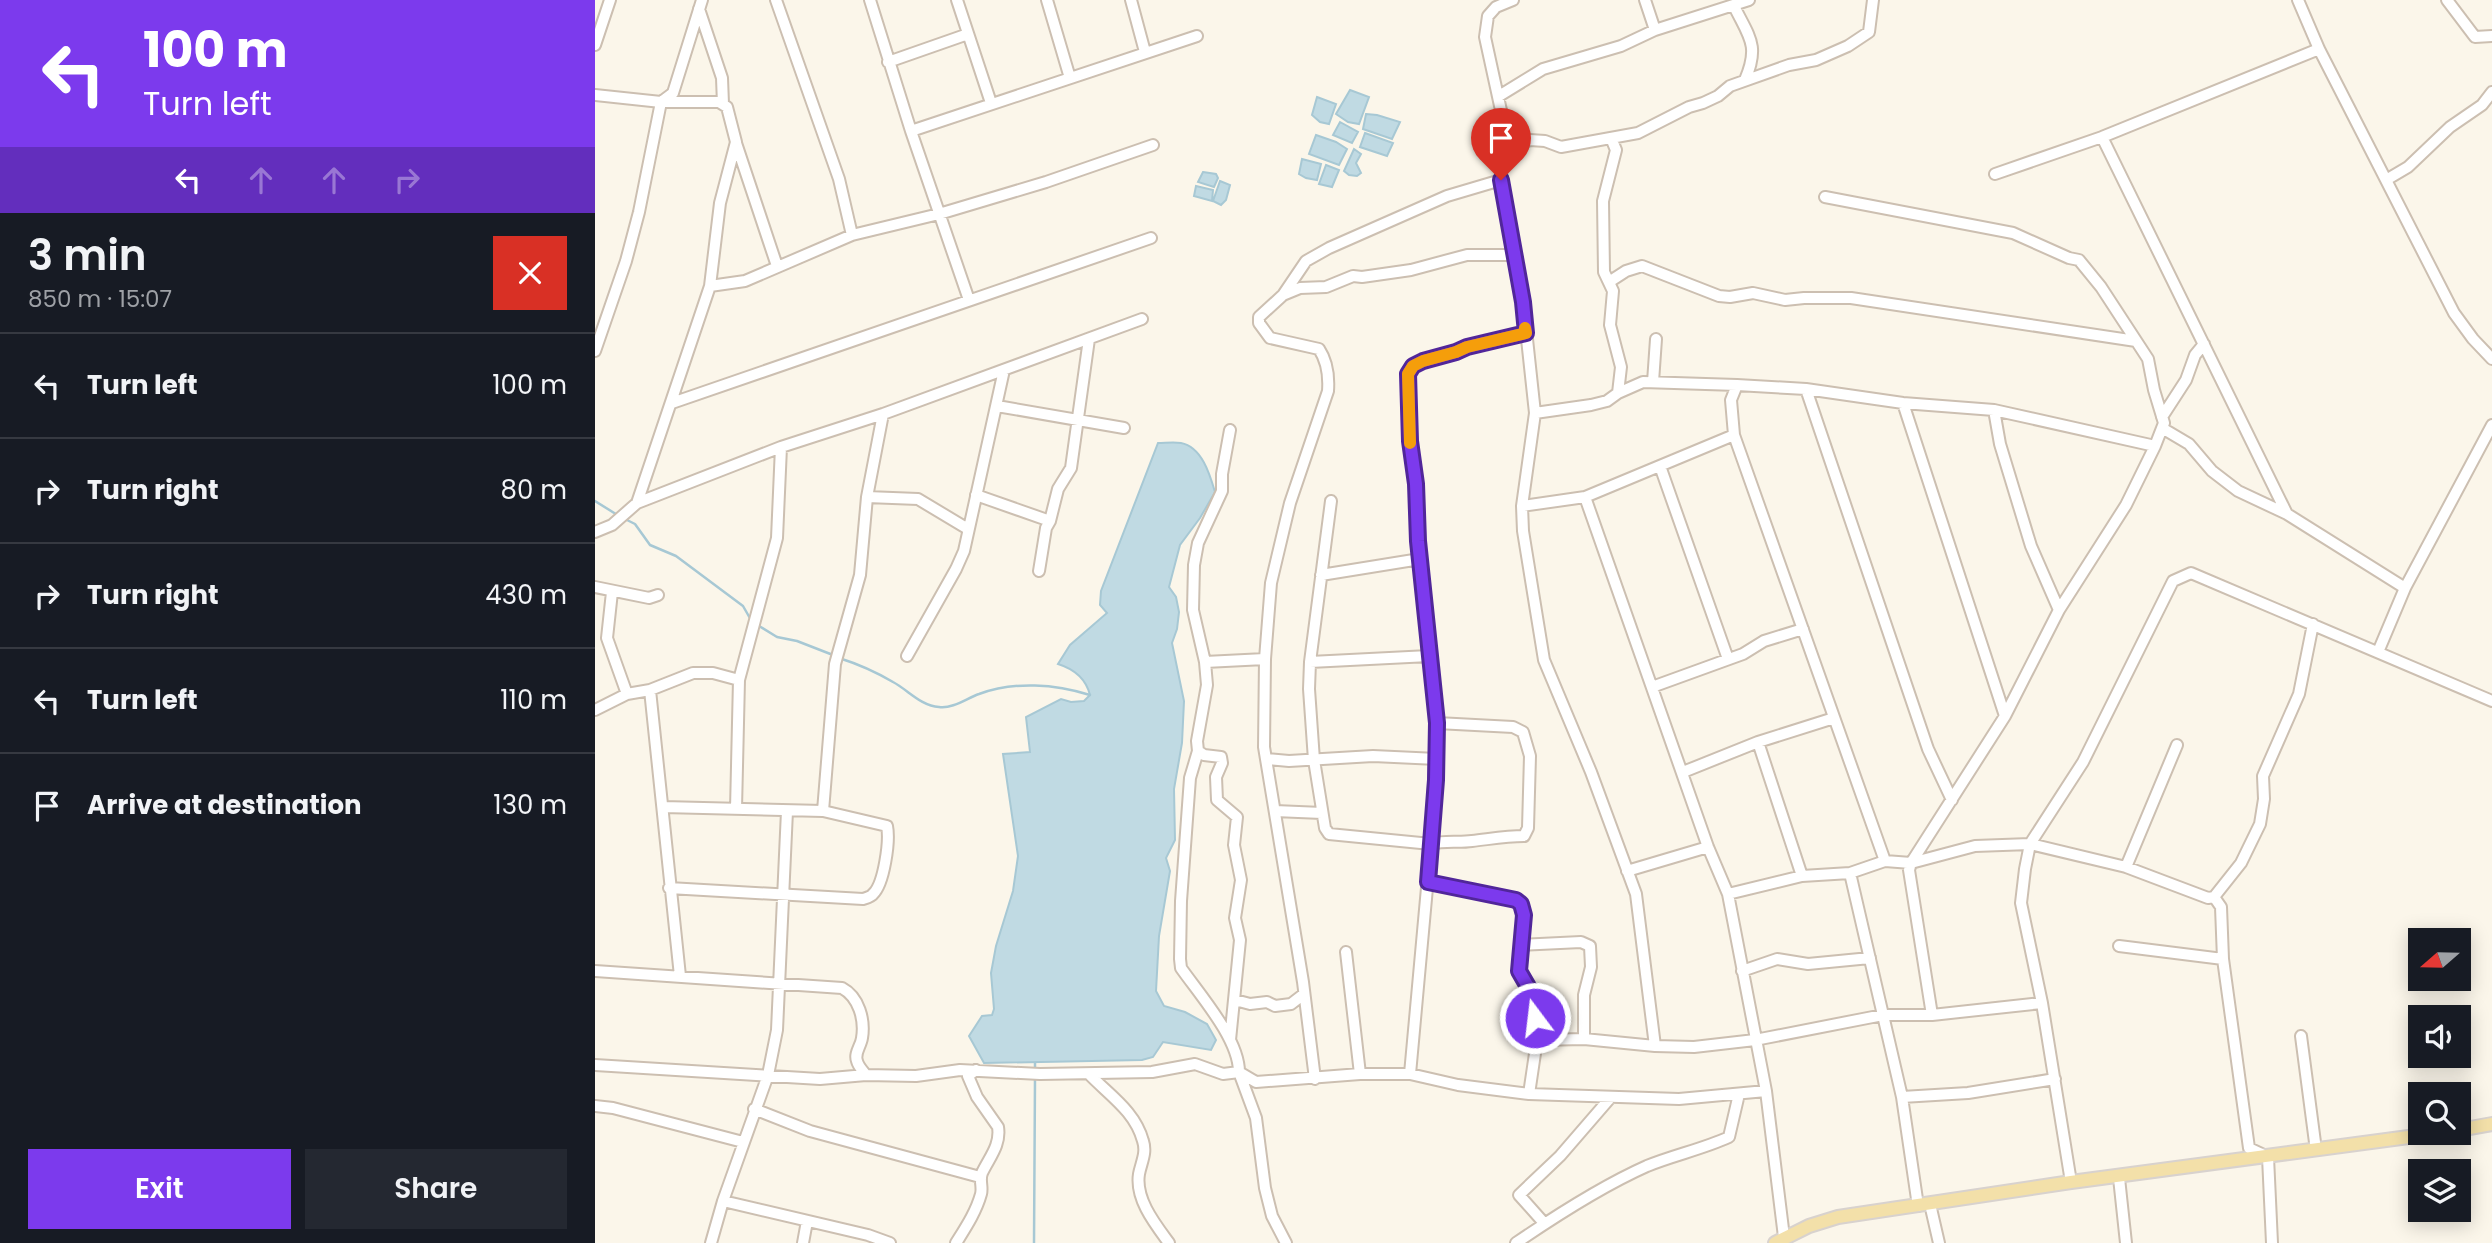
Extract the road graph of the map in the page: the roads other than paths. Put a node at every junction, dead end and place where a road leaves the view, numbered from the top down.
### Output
1 (610, 0) edge
2 (776, 0) edge
3 (870, 0) edge
4 (957, 0) edge
5 (1047, 0) edge
6 (1131, 0) edge
7 (1513, 0) edge
8 (1645, 0) edge
9 (1749, 0) edge
10 (1873, 0) edge
11 (2298, 0) edge
12 (2447, 0) edge
13 (1495, 3) edge
14 (701, 4) edge
15 (1734, 6) junction
16 (597, 30) edge
17 (1654, 30) junction
18 (968, 34) junction
19 (1197, 36) dead end
20 (2492, 36) edge
21 (595, 45) edge
22 (2319, 49) junction
23 (1145, 52) junction
24 (888, 62) junction
25 (1070, 78) junction
26 (1745, 80) junction
27 (2492, 92) edge
28 (595, 95) edge
29 (1499, 96) junction
30 (667, 101) junction
31 (991, 103) junction
32 (723, 104) junction
33 (911, 131) junction
34 (1638, 133) junction
35 (2102, 137) junction
36 (1611, 138) junction
37 (736, 142) junction
38 (1153, 145) dead end
39 (1616, 150) junction
40 (1503, 158) junction
41 (1995, 174) dead end
42 (1501, 180) junction
43 (2386, 180) junction
44 (1825, 197) dead end
45 (939, 214) junction
46 (852, 235) junction
47 (1151, 238) dead end
48 (1515, 255) junction
49 (777, 266) junction
50 (1609, 282) junction
51 (710, 286) junction
52 (1283, 295) junction
53 (969, 300) junction
54 (1142, 319) dead end
55 (1526, 333) junction
56 (1089, 339) junction
57 (1657, 339) dead end
58 (2136, 341) junction
59 (2204, 344) junction
60 (595, 351) edge
61 (2492, 359) edge
62 (1621, 367) junction
63 (1004, 369) junction
64 (1648, 382) junction
65 (1737, 385) junction
66 (1806, 389) junction
67 (1618, 393) junction
68 (672, 403) junction
69 (1903, 403) junction
70 (997, 406) junction
71 (1994, 410) junction
72 (883, 414) junction
73 (1535, 414) junction
74 (1078, 419) junction
75 (2162, 423) junction
76 (2492, 425) edge
77 (1124, 428) dead end
78 (1230, 430) dead end
79 (1734, 435) junction
80 (2155, 446) junction
81 (781, 447) junction
82 (1660, 466) junction
83 (976, 495) junction
84 (867, 497) junction
85 (1585, 497) junction
86 (1331, 501) dead end
87 (637, 503) junction
88 (1522, 506) junction
89 (2287, 514) junction
90 (1051, 522) junction
91 (968, 528) junction
92 (595, 532) edge
93 (1420, 559) junction
94 (1039, 571) dead end
95 (1321, 575) junction
96 (595, 587) edge
97 (2405, 589) junction
98 (612, 592) junction
99 (658, 595) dead end
100 (2059, 610) junction
101 (2313, 624) junction
102 (1803, 629) junction
103 (2378, 652) junction
104 (907, 656) dead end
105 (1429, 656) junction
106 (1265, 659) junction
107 (1728, 659) junction
108 (1205, 662) junction
109 (1310, 662) junction
110 (739, 680) junction
111 (1652, 687) junction
112 (650, 690) junction
113 (627, 694) junction
114 (2492, 701) edge
115 (595, 710) edge
116 (2005, 716) junction
117 (1835, 718) junction
118 (1437, 723) junction
119 (1758, 742) junction
120 (2177, 745) dead end
121 (1198, 751) junction
122 (1266, 759) junction
123 (1437, 759) junction
124 (1314, 760) junction
125 (1683, 772) junction
126 (1952, 800) junction
127 (663, 807) junction
128 (736, 809) junction
129 (787, 811) junction
130 (823, 811) junction
131 (1275, 811) junction
132 (1322, 813) junction
133 (1431, 844) junction
134 (2030, 845) junction
135 (1708, 847) junction
136 (1885, 860) junction
137 (1911, 863) junction
138 (2126, 867) junction
139 (1627, 871) junction
140 (1850, 873) junction
141 (1802, 876) junction
142 (1428, 882) junction
143 (669, 888) junction
144 (1728, 894) junction
145 (784, 895) junction
146 (2214, 897) junction
147 (1521, 945) junction
148 (2119, 946) dead end
149 (1346, 952) dead end
150 (1870, 958) junction
151 (2223, 959) junction
152 (595, 971) edge
153 (1742, 971) junction
154 (680, 976) junction
155 (780, 984) junction
156 (1304, 995) junction
157 (1235, 1000) junction
158 (2042, 1003) junction
159 (1883, 1015) junction
160 (1932, 1015) junction
161 (2301, 1036) dead end
162 (1584, 1039) junction
163 (1230, 1040) junction
164 (1537, 1040) junction
165 (1755, 1041) junction
166 (1655, 1046) junction
167 (595, 1065) edge
168 (976, 1070) junction
169 (1239, 1072) junction
170 (1360, 1073) junction
171 (1089, 1074) junction
172 (1410, 1074) junction
173 (768, 1075) junction
174 (866, 1076) junction
175 (1315, 1079) junction
176 (2055, 1079) junction
177 (1766, 1091) junction
178 (1529, 1094) junction
179 (1739, 1094) junction
180 (1611, 1097) junction
181 (1902, 1097) junction
182 (595, 1105) edge
183 (754, 1109) junction
184 (2492, 1124) edge
185 (2471, 1128) edge
186 (2408, 1137) edge
187 (743, 1142) junction
188 (2316, 1150) junction
189 (2268, 1157) junction
190 (980, 1177) junction
191 (2119, 1178) junction
192 (2071, 1182) junction
193 (723, 1201) junction
194 (1924, 1205) junction
195 (807, 1221) junction
196 (1544, 1223) junction
197 (1779, 1240) edge
198 (711, 1243) edge
199 (803, 1243) edge
200 (890, 1243) edge
201 (956, 1243) edge
202 (1169, 1243) edge
203 (1286, 1243) edge
204 (1516, 1243) edge
205 (1939, 1243) edge
206 (2126, 1243) edge
207 (2271, 1243) edge

1 - 16 street
2 - 46 street
3 - 24 street
4 - 18 street
5 - 25 street
6 - 23 street
7 - 13 street
8 - 17 street
9 - 15 street
10 - 26 street
11 - 22 street
12 - 20 street
13 - 29 street
14 - 30 street
14 - 32 street
15 - 17 street
15 - 26 street
16 - 21 street
17 - 29 street
18 - 24 street
18 - 31 street
19 - 23 street
22 - 35 street
22 - 43 street
23 - 25 street
24 - 33 street
25 - 31 street
26 - 34 street
27 - 43 street
28 - 30 street
29 - 40 street
30 - 32 street
30 - 60 street
31 - 33 street
32 - 37 street
33 - 45 street
34 - 36 street
34 - 39 street
35 - 41 street
35 - 59 street
36 - 39 street
36 - 40 street
37 - 49 street
37 - 51 street
38 - 45 street
39 - 50 street
40 - 42 street
42 - 48 street
42 - 52 street
43 - 61 street
44 - 58 street
45 - 46 street
45 - 53 street
46 - 49 street
47 - 53 street
48 - 52 street
48 - 55 street
49 - 51 street
50 - 58 street
50 - 62 street
51 - 68 street
52 - 106 street
53 - 68 street
54 - 56 street
55 - 73 street
55 - 93 street
56 - 63 street
56 - 74 street
57 - 64 street
58 - 75 street
59 - 75 street
59 - 89 street
62 - 64 street
62 - 67 street
63 - 70 street
63 - 72 street
64 - 65 street
64 - 67 street
65 - 66 street
65 - 79 street
66 - 69 street
66 - 126 street
67 - 73 street
68 - 87 street
69 - 71 street
69 - 116 street
70 - 74 street
70 - 83 street
71 - 80 street
71 - 100 street
72 - 81 street
72 - 84 street
73 - 88 street
74 - 77 street
74 - 90 street
75 - 80 street
75 - 89 street
76 - 97 street
78 - 108 street
79 - 82 street
79 - 102 street
80 - 100 street
81 - 87 street
81 - 110 street
82 - 85 street
82 - 107 street
83 - 90 street
83 - 91 street
84 - 91 street
84 - 130 street
85 - 88 street
85 - 111 street
86 - 95 street
87 - 92 street
88 - 139 street
89 - 97 street
90 - 94 street
91 - 104 street
93 - 95 street
93 - 105 street
95 - 109 street
96 - 98 street
97 - 103 street
98 - 99 street
98 - 113 street
100 - 116 street
101 - 103 street
101 - 134 street
101 - 146 street
102 - 107 street
102 - 117 street
103 - 114 street
105 - 109 street
105 - 118 street
106 - 108 street
106 - 122 street
107 - 111 street
108 - 121 street
109 - 124 street
110 - 112 street
110 - 128 street
111 - 125 street
112 - 113 street
112 - 127 street
113 - 115 street
116 - 126 street
117 - 119 street
117 - 136 street
118 - 123 street
118 - 133 street
119 - 125 street
119 - 141 street
120 - 138 street
121 - 157 street
121 - 163 street
122 - 124 street
122 - 131 street
123 - 124 street
123 - 133 street
124 - 132 street
125 - 135 street
126 - 137 street
127 - 128 street
127 - 143 street
128 - 129 street
129 - 130 street
129 - 145 street
130 - 145 street
131 - 132 street
131 - 156 street
132 - 133 street
133 - 142 street
134 - 137 street
134 - 138 street
134 - 158 street
135 - 139 street
135 - 144 street
136 - 137 street
136 - 140 street
137 - 160 street
138 - 146 street
139 - 166 street
140 - 141 street
140 - 150 street
141 - 144 street
142 - 147 street
142 - 172 street
143 - 145 street
143 - 154 street
144 - 153 street
145 - 155 street
146 - 151 street
147 - 162 street
147 - 164 street
148 - 151 street
149 - 170 street
150 - 153 street
150 - 159 street
151 - 189 street
152 - 154 street
153 - 165 street
154 - 155 street
155 - 173 street
155 - 174 street
156 - 157 street
156 - 175 street
157 - 163 street
158 - 160 street
158 - 176 street
159 - 160 street
159 - 165 street
159 - 181 street
161 - 188 street
162 - 164 street
162 - 166 street
163 - 169 street
164 - 178 street
165 - 166 street
165 - 177 street
167 - 173 street
168 - 171 street
168 - 174 street
168 - 190 street
169 - 171 street
169 - 175 street
169 - 203 street
170 - 172 street
170 - 175 street
171 - 202 street
172 - 178 street
173 - 174 street
173 - 183 street
176 - 181 street
176 - 192 street
177 - 179 street
177 - 197 street
178 - 180 street
179 - 180 street
179 - 196 street
180 - 196 street
181 - 194 street
182 - 187 street
183 - 187 street
183 - 190 street
184 - 185 main road
186 - 188 main road
187 - 193 street
188 - 189 main road
189 - 191 main road
189 - 207 street
190 - 201 street
191 - 192 main road
191 - 206 street
192 - 194 main road
193 - 195 street
193 - 198 street
194 - 197 main road
194 - 205 street
195 - 199 street
195 - 200 street
196 - 204 street

